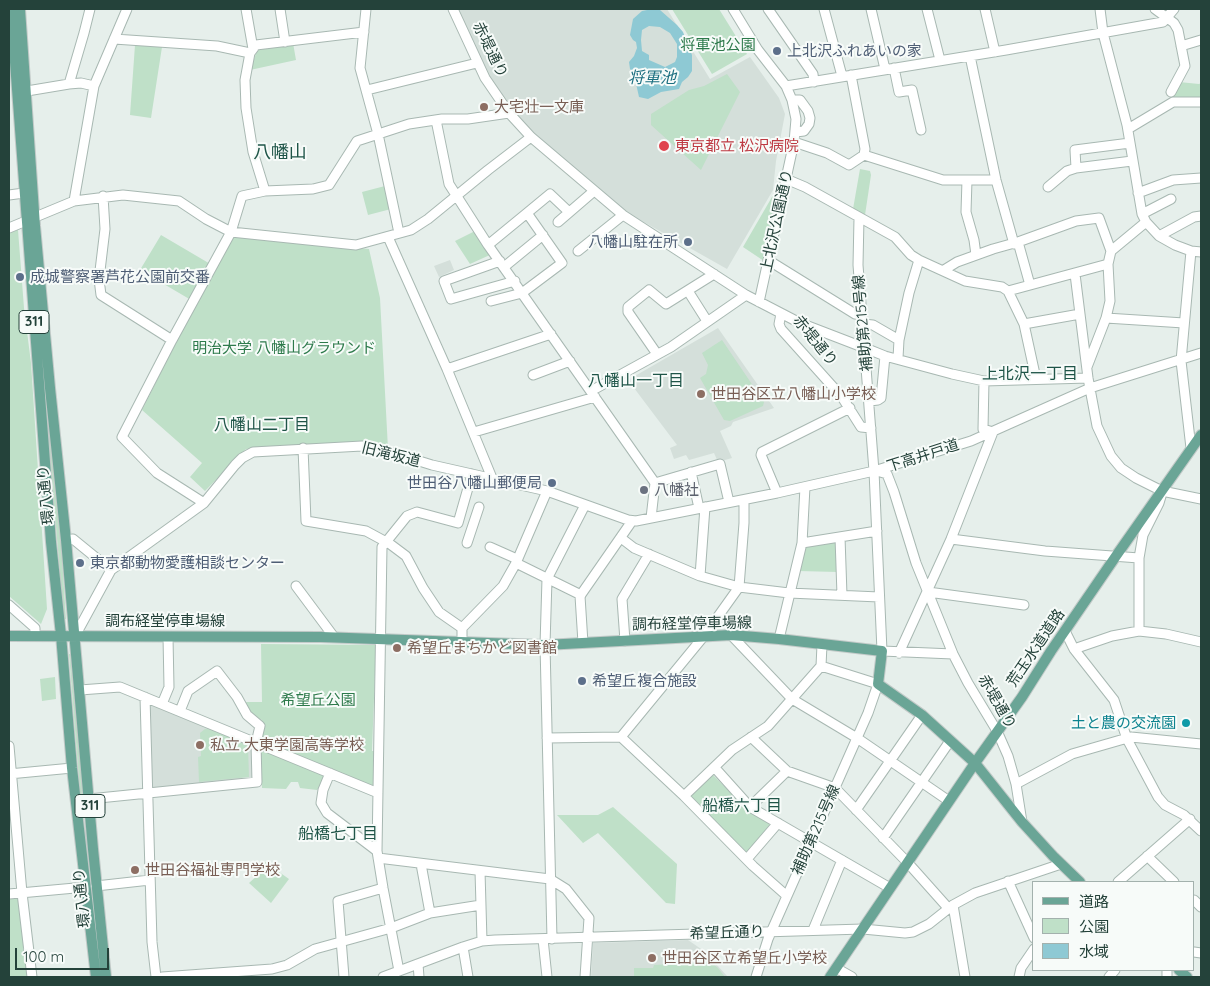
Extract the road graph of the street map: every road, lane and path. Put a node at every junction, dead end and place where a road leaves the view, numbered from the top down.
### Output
1 (11, 9) edge
2 (20, 9) edge
3 (90, 9) edge
4 (127, 9) edge
5 (246, 9) edge
6 (280, 9) edge
7 (366, 9) edge
8 (453, 9) edge
9 (733, 9) edge
10 (768, 9) edge
11 (824, 9) edge
12 (871, 9) edge
13 (927, 9) edge
14 (985, 9) edge
15 (1100, 9) edge
16 (1155, 9) edge
17 (1174, 9) edge
18 (1166, 19) junction
19 (364, 32) junction
20 (1102, 33) junction
21 (114, 39) junction
22 (1201, 40) edge
23 (285, 42) junction
24 (1181, 46) junction
25 (251, 51) junction
26 (995, 52) junction
27 (970, 56) junction
28 (940, 60) junction
29 (478, 63) junction
30 (890, 69) junction
31 (846, 76) junction
32 (814, 82) junction
33 (69, 84) junction
34 (94, 86) junction
35 (786, 86) junction
36 (367, 90) junction
37 (27, 91) junction
38 (1171, 92) dead end
39 (792, 100) junction
40 (13, 101) edge
41 (1201, 102) edge
42 (509, 113) junction
43 (436, 120) junction
44 (1128, 129) junction
45 (921, 130) dead end
46 (796, 132) junction
47 (378, 134) junction
48 (531, 137) junction
49 (794, 142) junction
50 (1130, 143) junction
51 (864, 156) junction
52 (1132, 161) junction
53 (1076, 168) junction
54 (1201, 178) edge
55 (786, 179) junction
56 (967, 180) junction
57 (996, 180) junction
58 (1048, 187) dead end
59 (594, 191) junction
60 (265, 192) junction
61 (24, 193) junction
62 (1138, 194) junction
63 (9, 195) edge
64 (456, 195) junction
65 (106, 196) junction
66 (1171, 199) dead end
67 (74, 201) junction
68 (569, 212) junction
69 (527, 213) junction
70 (623, 215) junction
71 (1201, 216) edge
72 (860, 218) junction
73 (1144, 218) junction
74 (30, 220) junction
75 (558, 222) dead end
76 (9, 228) edge
77 (231, 232) junction
78 (399, 233) junction
79 (543, 235) junction
80 (1159, 236) junction
81 (388, 237) junction
82 (1016, 243) junction
83 (488, 245) junction
84 (1191, 250) junction
85 (578, 251) dead end
86 (1111, 251) junction
87 (1201, 252) edge
88 (976, 255) junction
89 (768, 260) junction
90 (919, 260) junction
91 (502, 264) junction
92 (1108, 264) junction
93 (944, 270) junction
94 (714, 274) junction
95 (1075, 274) junction
96 (514, 281) junction
97 (1030, 285) junction
98 (688, 291) junction
99 (1008, 291) junction
100 (522, 293) junction
101 (746, 295) junction
102 (492, 301) dead end
103 (760, 302) junction
104 (781, 314) junction
105 (1080, 314) junction
106 (1106, 318) junction
107 (863, 319) junction
108 (707, 321) junction
109 (1184, 323) junction
110 (1024, 324) junction
111 (551, 334) junction
112 (172, 340) junction
113 (899, 340) junction
114 (865, 348) junction
115 (1201, 353) edge
116 (657, 354) junction
117 (885, 356) junction
118 (898, 358) junction
119 (570, 361) junction
120 (1181, 361) junction
121 (1087, 367) junction
122 (447, 370) junction
123 (533, 375) dead end
124 (1088, 378) junction
125 (1036, 379) junction
126 (984, 381) junction
127 (1090, 388) junction
128 (593, 394) junction
129 (870, 401) junction
130 (850, 408) junction
131 (872, 428) junction
132 (474, 432) junction
133 (993, 432) junction
134 (1201, 435) edge
135 (303, 448) junction
136 (1191, 448) junction
137 (874, 471) junction
138 (691, 472) junction
139 (472, 474) junction
140 (492, 478) junction
141 (655, 483) junction
142 (805, 487) junction
143 (548, 491) junction
144 (1162, 491) junction
145 (777, 493) junction
146 (1201, 499) edge
147 (744, 500) junction
148 (729, 502) junction
149 (202, 505) junction
150 (585, 505) junction
151 (479, 507) dead end
152 (702, 507) junction
153 (651, 518) junction
154 (632, 521) junction
155 (458, 523) junction
156 (472, 527) junction
157 (877, 531) junction
158 (840, 537) junction
159 (621, 538) junction
160 (951, 539) junction
161 (66, 540) junction
162 (386, 542) junction
163 (466, 543) dead end
164 (802, 544) junction
165 (490, 547) dead end
166 (648, 554) junction
167 (1116, 556) junction
168 (1139, 558) junction
169 (517, 561) junction
170 (111, 570) junction
171 (700, 576) junction
172 (547, 579) junction
173 (296, 586) dead end
174 (739, 587) junction
175 (928, 592) junction
176 (790, 593) junction
177 (581, 595) junction
178 (842, 595) junction
179 (879, 597) junction
180 (9, 605) edge
181 (1024, 605) dead end
182 (462, 628) junction
183 (1065, 631) junction
184 (1139, 631) junction
185 (730, 635) junction
186 (9, 636) edge
187 (35, 636) junction
188 (61, 636) junction
189 (75, 636) junction
190 (704, 636) junction
191 (168, 637) junction
192 (328, 637) junction
193 (381, 639) junction
194 (779, 639) junction
195 (625, 641) junction
196 (462, 642) junction
197 (1201, 642) edge
198 (583, 643) junction
199 (545, 645) junction
200 (822, 645) junction
201 (1074, 649) junction
202 (882, 652) junction
203 (900, 653) junction
204 (953, 654) junction
205 (821, 666) junction
206 (878, 684) junction
207 (80, 690) junction
208 (145, 697) junction
209 (792, 699) junction
210 (162, 704) junction
211 (180, 711) junction
212 (922, 715) junction
213 (997, 732) junction
214 (621, 737) junction
215 (751, 737) junction
216 (547, 738) junction
217 (857, 738) junction
218 (1127, 739) junction
219 (950, 741) junction
220 (256, 743) junction
221 (1201, 744) edge
222 (9, 746) edge
223 (891, 760) junction
224 (975, 763) junction
225 (72, 768) junction
226 (715, 768) junction
227 (787, 771) junction
228 (330, 773) junction
229 (10, 774) edge
230 (922, 782) junction
231 (1016, 784) junction
232 (835, 788) junction
233 (378, 793) junction
234 (147, 794) junction
235 (684, 796) junction
236 (89, 799) junction
237 (949, 802) junction
238 (750, 807) junction
239 (856, 810) junction
240 (1190, 819) junction
241 (12, 821) edge
242 (1022, 822) junction
243 (778, 823) junction
244 (1201, 831) edge
245 (883, 838) junction
246 (811, 842) junction
247 (378, 854) junction
248 (1147, 856) junction
249 (747, 859) junction
250 (842, 860) junction
251 (908, 863) junction
252 (421, 864) junction
253 (1061, 864) junction
254 (480, 871) junction
255 (550, 879) junction
256 (150, 880) junction
257 (1008, 881) junction
258 (1079, 881) edge
259 (1119, 881) edge
260 (1173, 881) edge
261 (91, 886) junction
262 (383, 888) junction
263 (890, 888) junction
264 (22, 893) junction
265 (9, 894) edge
266 (787, 896) junction
267 (481, 905) junction
268 (951, 907) junction
269 (430, 913) junction
270 (391, 928) junction
271 (863, 929) junction
272 (813, 930) junction
273 (771, 932) junction
274 (1032, 934) edge
275 (588, 937) junction
276 (547, 939) junction
277 (482, 941) junction
278 (341, 943) junction
279 (462, 947) junction
280 (1032, 952) edge
281 (418, 964) junction
282 (836, 968) junction
283 (399, 971) junction
284 (273, 973) edge
285 (200, 976) edge
286 (1022, 976) edge
287 (32, 977) edge
288 (96, 977) edge
289 (106, 977) edge
290 (156, 977) edge
291 (162, 977) edge
292 (344, 977) edge
293 (383, 977) edge
294 (419, 977) edge
295 (468, 977) edge
296 (547, 977) edge
297 (584, 977) edge
298 (756, 977) edge
299 (830, 977) edge
300 (852, 977) edge
301 (965, 977) edge

1 - 40 main road, 環八通り / 311
2 - 37 main road, 環八通り / 311
3 - 33 street
4 - 21 street
5 - 25 street
6 - 23 street
7 - 19 street
8 - 29 street, 赤堤通り
9 - 35 street, 上北沢公園通り
10 - 32 street
11 - 31 street
12 - 30 street
13 - 28 street
14 - 26 street
15 - 20 street
16 - 18 street
17 - 18 street
18 - 20 street
18 - 24 street
19 - 23 street
19 - 36 street
20 - 26 street
20 - 44 street
21 - 25 street
21 - 34 street
22 - 24 street
23 - 25 street
24 - 38 street
25 - 60 street
26 - 27 street
27 - 28 street
27 - 57 street
28 - 30 street
29 - 36 street
29 - 42 street, 赤堤通り
30 - 31 street
30 - 45 street
31 - 32 street
31 - 51 street
32 - 35 street
33 - 34 street
33 - 37 street
34 - 67 street
35 - 39 street, 上北沢公園通り
36 - 47 street
37 - 74 main road, 環八通り / 311
39 - 46 street, 上北沢公園通り
39 - 46 street
40 - 61 main road, 環八通り / 311
41 - 44 street
42 - 43 street
42 - 48 street, 赤堤通り
43 - 47 street
43 - 64 street
44 - 50 street
46 - 49 street, 上北沢公園通り
47 - 60 street
47 - 78 street
48 - 59 street, 赤堤通り
48 - 64 street
49 - 51 street
49 - 55 street, 上北沢公園通り
50 - 52 street
50 - 53 street
51 - 56 street
52 - 53 street
52 - 62 street
53 - 58 street
54 - 62 street
55 - 72 street
55 - 89 street, 上北沢公園通り
56 - 57 street
56 - 88 street
57 - 82 street
59 - 68 street
59 - 70 street, 赤堤通り
60 - 77 street
61 - 63 street
61 - 74 main road, 環八通り / 311
62 - 73 street
64 - 78 street
64 - 83 street
65 - 67 street
65 - 77 street
65 - 112 street
66 - 73 street
67 - 74 street
68 - 69 street
68 - 75 street
69 - 79 street
69 - 83 street
70 - 85 street
70 - 94 street, 赤堤通り
71 - 80 street
72 - 90 street
72 - 107 street, 補助第215号線
73 - 80 street
73 - 86 street
74 - 76 street
74 - 161 main road, 環八通り / 311
74 - 188 main road, 環八通り / 311
77 - 81 street
77 - 112 street
78 - 81 street
79 - 91 street
79 - 100 street
80 - 84 street
81 - 122 street
82 - 86 street
82 - 88 street
82 - 97 street
83 - 91 street
84 - 87 street
84 - 109 street
86 - 92 street
88 - 93 street
89 - 103 street, 上北沢公園通り
89 - 107 street
90 - 93 street
90 - 113 street
91 - 96 street
91 - 96 street
92 - 95 street
92 - 106 street
93 - 99 street
94 - 98 street
94 - 101 street, 赤堤通り
95 - 97 street
95 - 105 street
96 - 100 street
97 - 99 street
98 - 108 street
98 - 116 street
99 - 110 street
100 - 102 street
100 - 111 street
101 - 103 street, 赤堤通り
101 - 108 street
103 - 104 street, 赤堤通り
104 - 114 street
104 - 130 street, 赤堤通り
105 - 110 street
105 - 121 street
106 - 109 street
106 - 121 street
107 - 113 street
107 - 114 street, 補助第215号線
108 - 116 street
109 - 120 street
110 - 125 street
111 - 119 street
111 - 122 street
112 - 149 street
113 - 118 street
114 - 117 street
114 - 129 street, 補助第215号線
115 - 120 street, 下高井戸道
116 - 128 street
117 - 118 street
117 - 129 street
118 - 126 street
119 - 123 street
119 - 128 street
120 - 127 street, 下高井戸道
120 - 136 street
121 - 124 street
122 - 132 street
124 - 125 street
124 - 127 street
125 - 126 street
126 - 133 street
127 - 133 street, 下高井戸道
127 - 144 street
128 - 132 street
128 - 141 street
129 - 131 street, 補助第215号線
130 - 131 street, 赤堤通り
130 - 145 street
131 - 137 street
132 - 140 street
133 - 137 street, 下高井戸道
133 - 160 street
134 - 136 main road, 荒玉水道道路
135 - 139 street, 旧滝坂道
135 - 149 street, 旧滝坂道
135 - 162 street
136 - 144 main road, 荒玉水道道路
137 - 142 street, 下高井戸道
137 - 157 street
137 - 175 street, 赤堤通り
138 - 141 street
138 - 148 street
138 - 152 street
139 - 140 street, 旧滝坂道
139 - 155 street
140 - 143 street, 旧滝坂道
141 - 153 street
142 - 145 street, 下高井戸道
142 - 164 street
143 - 150 street, 旧滝坂道
143 - 169 street
144 - 146 street
144 - 167 main road, 荒玉水道道路
144 - 168 street
145 - 147 street, 下高井戸道
147 - 148 street, 下高井戸道
147 - 174 street
148 - 152 street, 下高井戸道
149 - 170 street, 旧滝坂道
150 - 154 street, 旧滝坂道
150 - 172 street
151 - 156 street
152 - 153 street, 下高井戸道
152 - 171 street
153 - 154 street, 下高井戸道
154 - 159 street
155 - 156 street
155 - 162 street
156 - 163 street
157 - 158 street
157 - 179 street
158 - 164 street
158 - 178 street
159 - 166 street
159 - 177 street
160 - 167 street
160 - 175 street
161 - 170 street
161 - 189 main road, 環八通り / 311
162 - 182 street
162 - 193 street
164 - 176 street
165 - 169 street
166 - 171 street
166 - 195 street
167 - 168 street
167 - 183 main road, 荒玉水道道路
168 - 184 street
169 - 172 street
169 - 182 street
170 - 189 street, 旧滝坂道
171 - 174 street
172 - 177 street
172 - 199 street
173 - 192 street
174 - 176 street
174 - 190 street
175 - 181 street
175 - 203 street
175 - 204 street, 赤堤通り
176 - 178 street
176 - 194 street
177 - 198 street
178 - 179 street
179 - 202 street
180 - 187 street
182 - 196 street
183 - 201 street
183 - 213 main road, 荒玉水道道路
184 - 197 street
184 - 201 street
185 - 190 main road, 調布経堂停車場線
185 - 194 main road, 調布経堂停車場線
185 - 209 street
186 - 187 main road, 調布経堂停車場線
187 - 188 main road, 調布経堂停車場線
188 - 189 main road, 調布経堂停車場線
188 - 225 main road, 環八通り / 311
189 - 191 main road, 調布経堂停車場線
189 - 207 main road, 環八通り / 311
190 - 195 main road, 調布経堂停車場線
190 - 214 street
191 - 192 main road, 調布経堂停車場線
191 - 210 street
192 - 193 main road, 調布経堂停車場線
193 - 196 main road, 調布経堂停車場線
193 - 233 street
194 - 200 main road, 調布経堂停車場線
195 - 198 main road, 調布経堂停車場線
196 - 199 main road, 調布経堂停車場線
198 - 199 main road, 調布経堂停車場線
199 - 216 street
200 - 202 main road, 調布経堂停車場線
200 - 205 street
201 - 218 street
202 - 203 street
202 - 206 main road
203 - 204 street
204 - 213 street, 赤堤通り
205 - 206 street
205 - 209 street
206 - 212 main road
206 - 217 street, 補助第215号線
207 - 208 street
207 - 236 main road, 環八通り / 311
208 - 210 street
208 - 234 street
209 - 215 street
209 - 217 street
210 - 211 street
211 - 220 street
211 - 220 street
212 - 219 main road
212 - 223 street
213 - 224 main road, 荒玉水道道路
213 - 231 street, 赤堤通り
214 - 216 street
214 - 235 street
215 - 226 street
215 - 227 street
216 - 255 street
217 - 223 street
217 - 232 street, 補助第215号線
218 - 221 street
218 - 231 street
218 - 240 street
219 - 224 main road
219 - 230 street
220 - 228 street
220 - 234 street
222 - 229 street
223 - 230 street
223 - 239 street
224 - 237 main road, 荒玉水道道路
224 - 242 main road
225 - 229 street
225 - 261 main road, 環八通り / 311
226 - 235 street
226 - 238 street
227 - 232 street
227 - 238 street
228 - 233 street
228 - 247 street
229 - 241 street
230 - 237 street
230 - 245 street
231 - 242 street, 赤堤通り
232 - 239 street
232 - 246 street, 補助第215号線
233 - 247 street
234 - 236 street
234 - 256 street
235 - 249 street
236 - 261 main road, 環八通り / 311
237 - 251 main road, 荒玉水道道路
238 - 243 street
239 - 245 street
240 - 244 street
240 - 248 street
241 - 264 street
242 - 253 main road
243 - 246 street
243 - 249 street
245 - 251 street
246 - 250 street
246 - 266 street, 補助第215号線
247 - 252 street
247 - 262 street
248 - 259 street
248 - 260 street
249 - 266 street
250 - 263 street
250 - 272 street
251 - 263 main road, 荒玉水道道路
251 - 268 street
252 - 254 street
252 - 269 street
253 - 257 street, 希望丘通り
253 - 258 main road
254 - 255 street
254 - 267 street
255 - 275 street
255 - 276 street
256 - 261 street
256 - 290 street
257 - 268 street, 希望丘通り
257 - 274 street
261 - 264 street
261 - 288 main road, 環八通り / 311
261 - 289 main road, 環八通り / 311
262 - 270 street
262 - 278 street
263 - 271 main road, 荒玉水道道路
264 - 265 street
264 - 287 street
266 - 273 street, 補助第215号線
267 - 269 street
267 - 277 street
268 - 271 street, 希望丘通り
268 - 301 street
269 - 270 street
270 - 278 street
270 - 283 street
271 - 272 street, 希望丘通り
271 - 282 main road, 荒玉水道道路
272 - 273 street, 希望丘通り
273 - 275 street, 希望丘通り
273 - 298 street, 補助第215号線
275 - 276 street, 希望丘通り
275 - 297 street
276 - 277 street, 希望丘通り
276 - 296 street
277 - 279 street, 希望丘通り
278 - 284 street
278 - 292 street
279 - 281 street, 希望丘通り
279 - 295 street
280 - 286 street
281 - 283 street, 希望丘通り
281 - 294 street
282 - 299 main road, 荒玉水道道路
282 - 300 street
283 - 293 street, 希望丘通り
284 - 285 street
285 - 291 street

